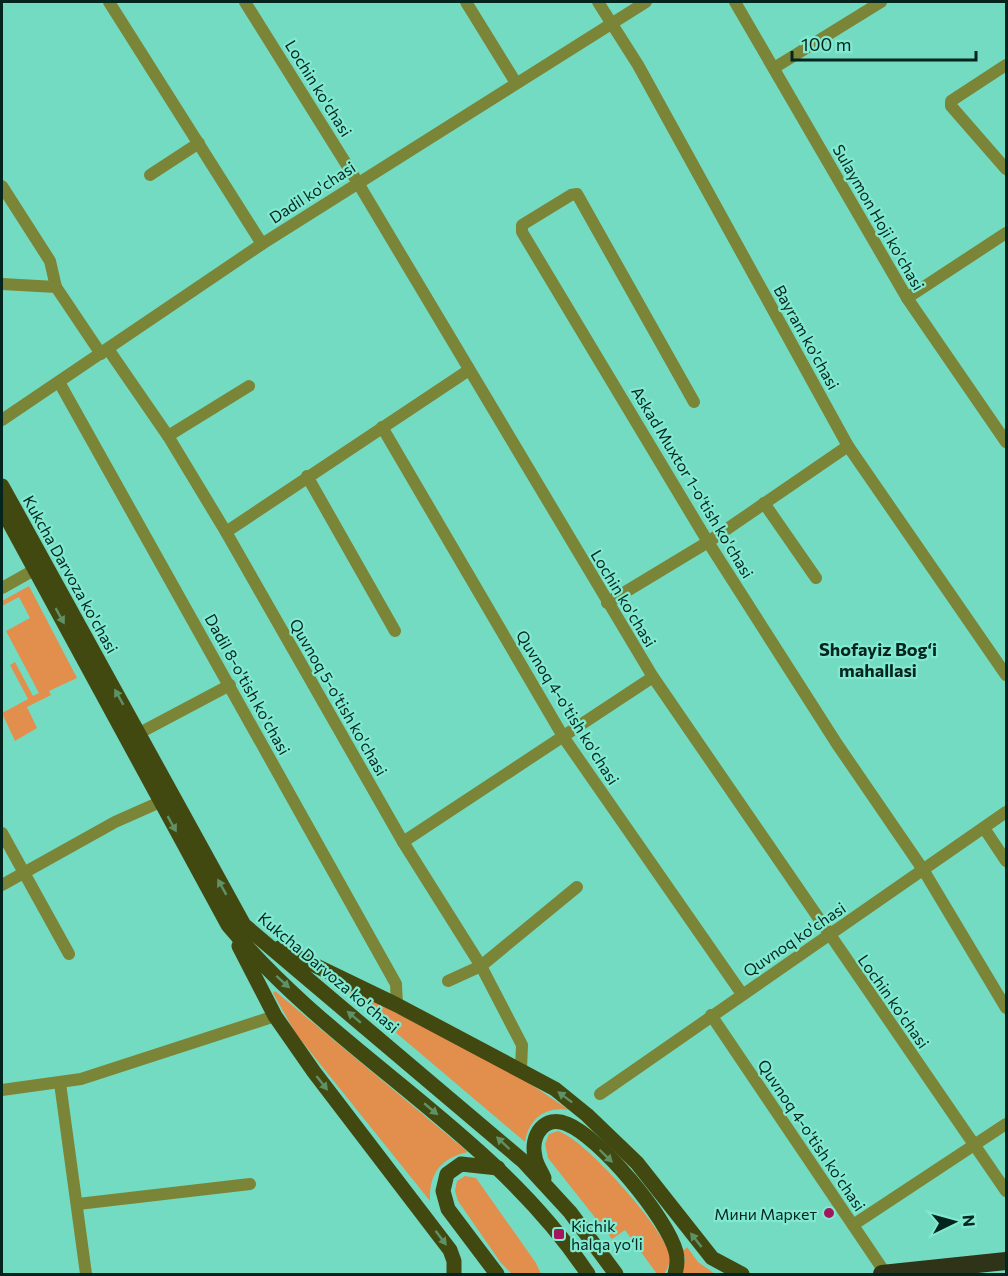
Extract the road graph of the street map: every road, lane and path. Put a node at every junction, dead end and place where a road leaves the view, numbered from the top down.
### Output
1 (110, 2) edge
2 (245, 2) edge
3 (466, 2) edge
4 (598, 2) edge
5 (646, 2) edge
6 (735, 2) edge
7 (880, 2) edge
8 (612, 24) junction
9 (1006, 65) edge
10 (774, 68) junction
11 (516, 83) junction
12 (199, 143) junction
13 (1006, 169) edge
14 (150, 175) dead end
15 (358, 182) junction
16 (2, 186) edge
17 (1006, 233) edge
18 (262, 244) junction
19 (2, 284) edge
20 (56, 287) junction
21 (907, 298) junction
22 (104, 351) junction
23 (469, 370) junction
24 (60, 382) junction
25 (249, 386) dead end
26 (694, 402) dead end
27 (2, 420) edge
28 (382, 427) junction
29 (168, 436) junction
30 (1006, 442) edge
31 (848, 446) junction
32 (307, 476) junction
33 (2, 486) edge
34 (764, 503) junction
35 (2, 509) edge
36 (226, 532) junction
37 (708, 542) junction
38 (40, 567) junction
39 (816, 578) dead end
40 (2, 588) edge
41 (607, 603) junction
42 (395, 631) dead end
43 (1006, 675) edge
44 (653, 677) junction
45 (230, 685) junction
46 (133, 736) junction
47 (564, 738) junction
48 (166, 799) junction
49 (1006, 812) edge
50 (984, 828) junction
51 (2, 833) edge
52 (403, 842) junction
53 (1006, 861) edge
54 (924, 871) junction
55 (22, 873) junction
56 (2, 885) edge
57 (577, 887) dead end
58 (228, 925) junction
59 (254, 935) junction
60 (829, 935) junction
61 (69, 954) dead end
62 (481, 966) junction
63 (448, 981) dead end
64 (742, 994) junction
65 (397, 1005) junction
66 (1006, 1008) edge
67 (275, 1016) junction
68 (711, 1016) junction
69 (520, 1069) junction
70 (60, 1083) junction
71 (2, 1090) edge
72 (600, 1094) dead end
73 (1006, 1124) edge
74 (974, 1146) junction
75 (500, 1169) junction
76 (250, 1184) dead end
77 (547, 1186) junction
78 (1006, 1191) edge
79 (78, 1204) junction
80 (853, 1225) junction
81 (1006, 1261) edge
82 (884, 1274) edge
83 (86, 1275) edge
84 (454, 1275) edge
85 (497, 1275) edge
86 (588, 1275) edge
87 (616, 1275) edge
88 (675, 1275) edge
89 (742, 1275) edge

1 - 12 street
2 - 15 street, Lochin ko'chasi
3 - 11 street
4 - 8 street, Bayram ko'chasi
5 - 8 street, Dadil ko'chasi
6 - 10 street, Sulaymon Hoji ko'chasi
7 - 10 street
8 - 11 street, Dadil ko'chasi
8 - 31 street, Bayram ko'chasi
9 - 13 street
10 - 21 street, Sulaymon Hoji ko'chasi
11 - 15 street, Dadil ko'chasi
12 - 14 street
12 - 18 street
15 - 18 street, Dadil ko'chasi
15 - 23 street, Lochin ko'chasi
16 - 20 street, Quvnoq 5-o'tish ko'chasi
17 - 21 street
18 - 22 street, Dadil ko'chasi
19 - 20 street
20 - 22 street, Quvnoq 5-o'tish ko'chasi
21 - 30 street, Sulaymon Hoji ko'chasi
22 - 24 street, Dadil ko'chasi
22 - 29 street, Quvnoq 5-o'tish ko'chasi
23 - 28 street
23 - 41 street, Lochin ko'chasi
24 - 27 street, Dadil ko'chasi
24 - 45 street, Dadil 8-o'tish ko'chasi
25 - 29 street
26 - 37 street, Askad Muxtor 1-o'tish ko'chasi
28 - 32 street
28 - 47 street, Quvnoq 4-o'tish ko'chasi
29 - 36 street, Quvnoq 5-o'tish ko'chasi
31 - 34 street
31 - 43 street, Bayram ko'chasi
32 - 36 street
32 - 42 street
33 - 38 main road, Kukcha Darvoza ko'chasi
34 - 37 street
34 - 39 street
35 - 38 main road, Kukcha Darvoza ko'chasi
36 - 52 street, Quvnoq 5-o'tish ko'chasi
37 - 41 street
37 - 54 street, Askad Muxtor 1-o'tish ko'chasi
38 - 40 street
38 - 46 main road, Kukcha Darvoza ko'chasi
41 - 44 street, Lochin ko'chasi
44 - 47 street
44 - 60 street, Lochin ko'chasi
45 - 46 street
45 - 65 street, Dadil 8-o'tish ko'chasi
46 - 48 main road, Kukcha Darvoza ko'chasi
47 - 52 street
47 - 64 street, Quvnoq 4-o'tish ko'chasi
48 - 55 street
48 -> 58 main road, Kukcha Darvoza ko'chasi
59 -> 48 main road, Kukcha Darvoza ko'chasi
49 - 50 street, Quvnoq ko'chasi
50 - 53 street
50 - 54 street, Quvnoq ko'chasi
51 - 55 street
52 - 62 street, Quvnoq 5-o'tish ko'chasi
54 - 60 street, Quvnoq ko'chasi
54 - 66 street, Askad Muxtor 1-o'tish ko'chasi
55 - 56 street
55 - 61 street
57 - 62 street
58 - 67 main road
58 -> 75 main road, Kukcha Darvoza ko'chasi
59 - 65 main road
77 -> 59 main road, Kukcha Darvoza ko'chasi
60 - 64 street, Quvnoq ko'chasi
60 - 74 street, Lochin ko'chasi
62 - 63 street
62 - 69 street, Quvnoq 5-o'tish ko'chasi
64 - 68 street, Quvnoq ko'chasi
65 - 69 main road
67 - 70 street
67 -> 84 main road
68 - 72 street, Quvnoq ko'chasi
68 - 80 street, Quvnoq 4-o'tish ko'chasi
89 -> 69 main road
70 - 71 street
70 - 79 street
73 - 74 street
74 - 78 street, Lochin ko'chasi
74 - 80 street
75 - 85 main road
75 - 86 main road, Kukcha Darvoza ko'chasi
76 - 79 street
77 - 87 main road, Kukcha Darvoza ko'chasi
77 -> 88 main road
79 - 83 street
80 - 82 street, Quvnoq 4-o'tish ko'chasi
81 - 82 highway

